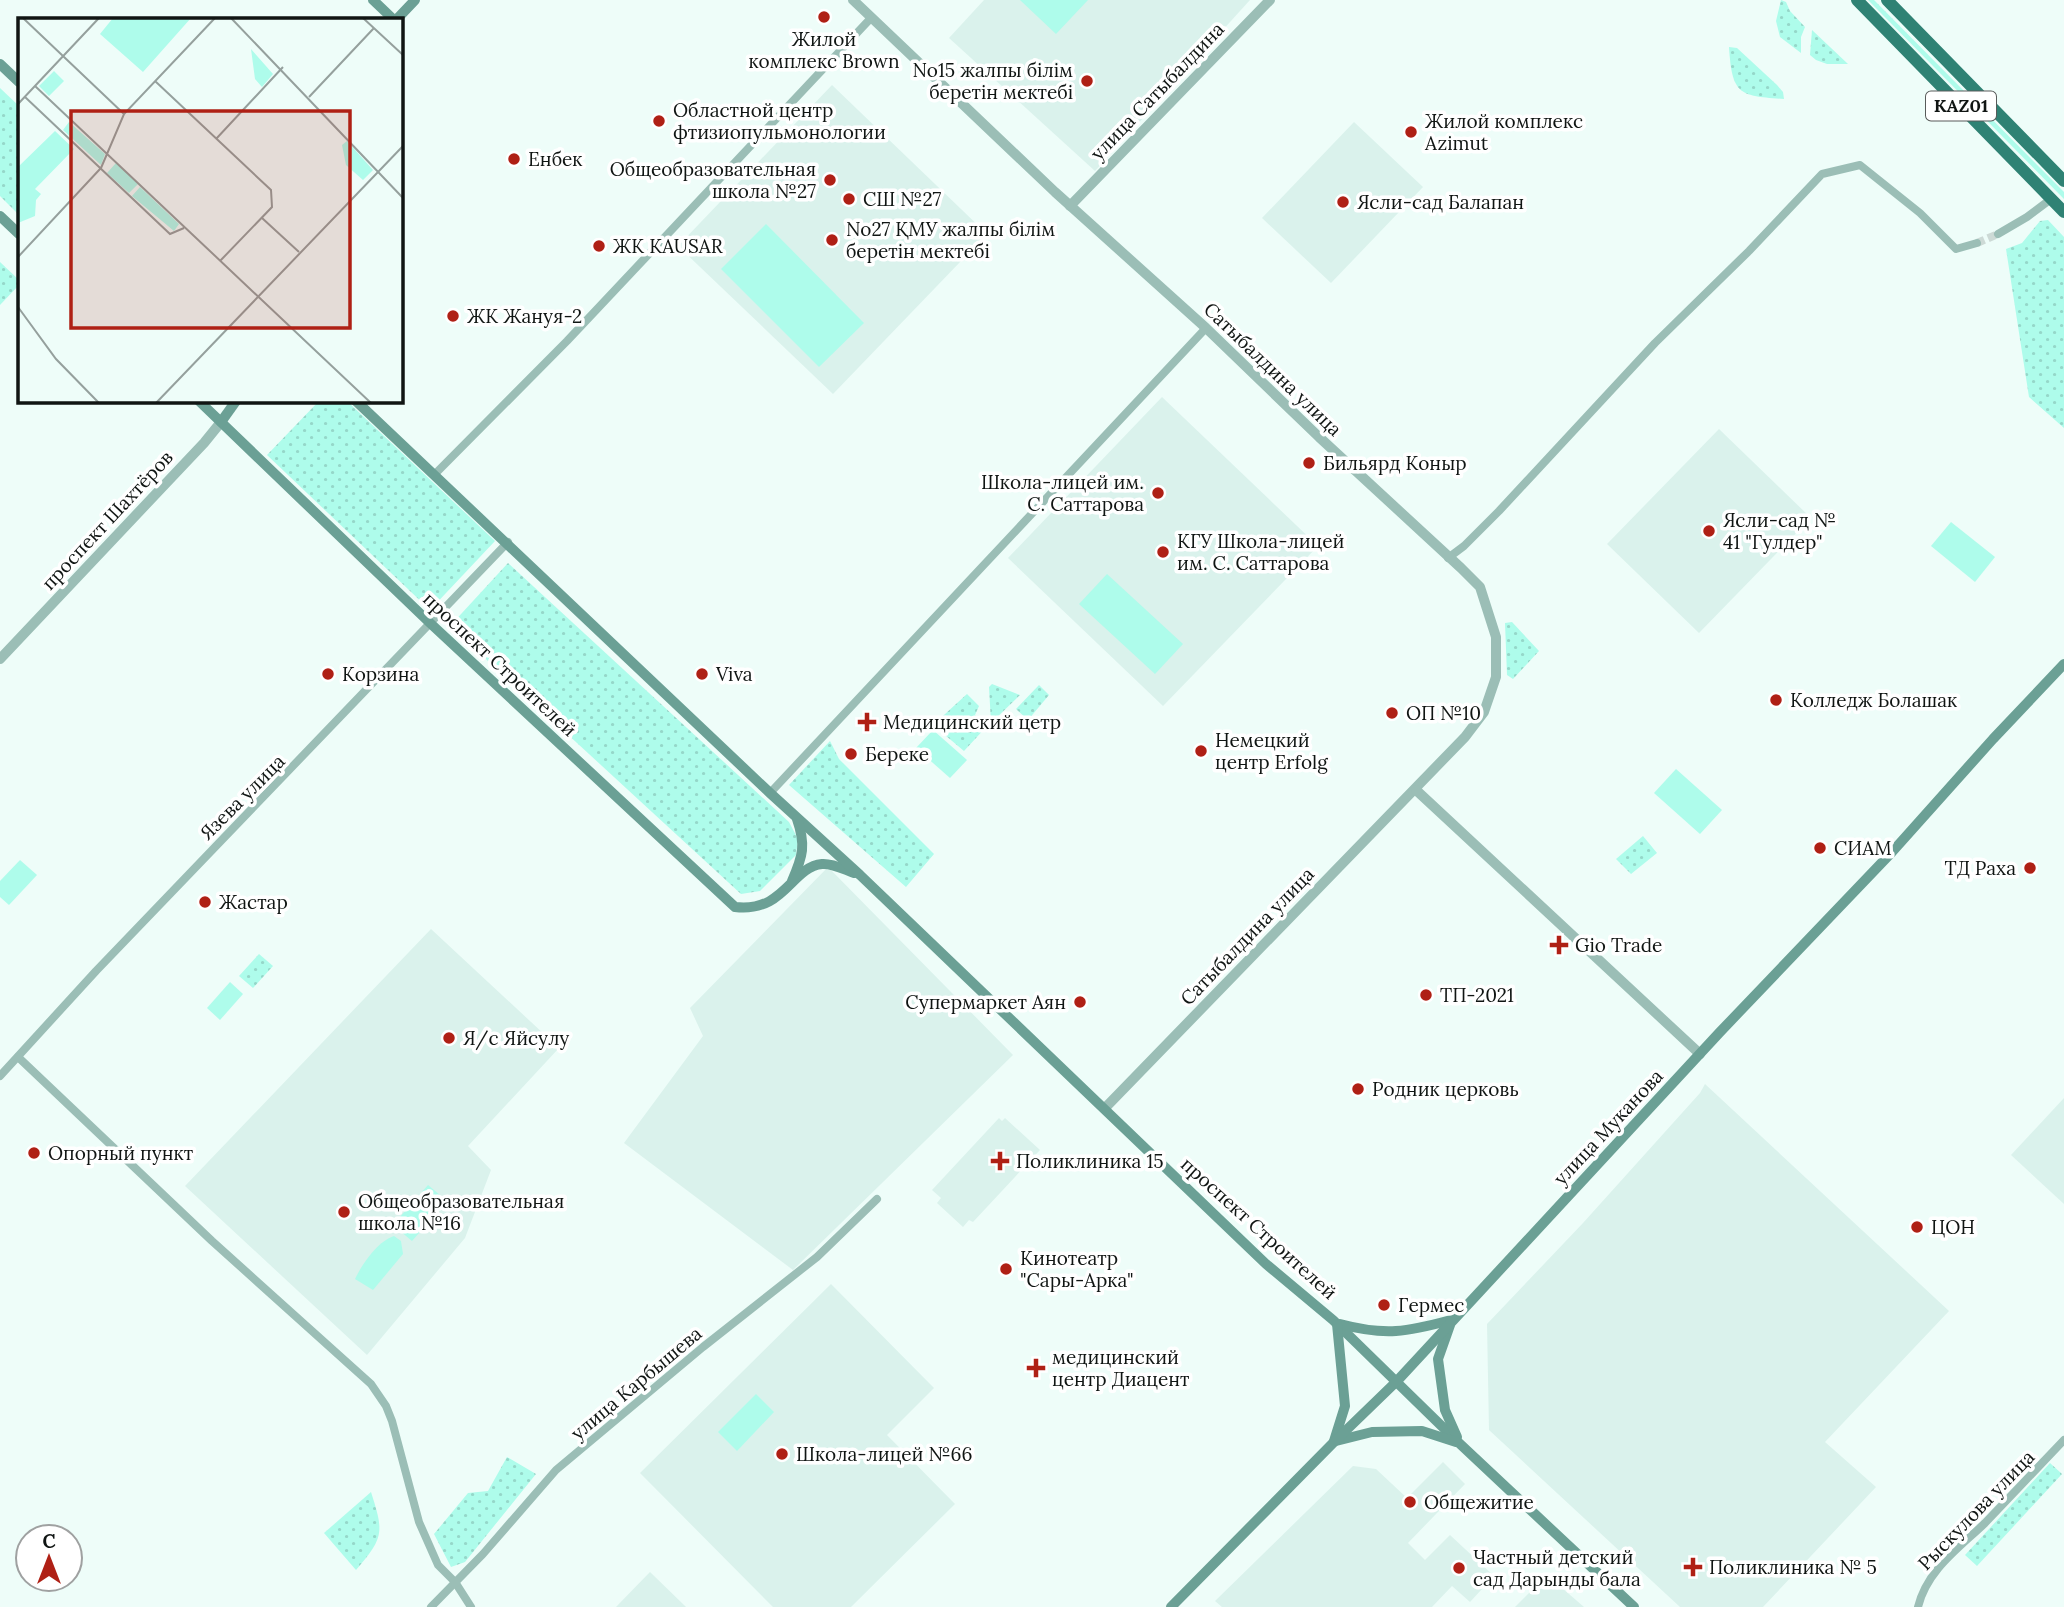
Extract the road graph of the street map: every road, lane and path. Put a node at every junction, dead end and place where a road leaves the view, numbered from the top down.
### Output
1 (373, 0) edge
2 (415, 0) edge
3 (853, 0) edge
4 (1270, 0) edge
5 (1857, 0) edge
6 (1887, 0) edge
7 (394, 18) edge
8 (396, 18) edge
9 (871, 18) junction
10 (0, 64) edge
11 (18, 81) edge
12 (2064, 181) edge
13 (2051, 199) junction
14 (1070, 206) junction
15 (2064, 212) edge
16 (0, 216) edge
17 (18, 233) edge
18 (1998, 234) tunnel mouth
19 (1977, 243) tunnel mouth
20 (1206, 328) junction
21 (200, 402) edge
22 (235, 402) edge
23 (357, 402) edge
24 (221, 422) junction
25 (435, 474) junction
26 (508, 542) junction
27 (1448, 558) junction
28 (430, 623) junction
29 (0, 659) edge
30 (2064, 664) edge
31 (1416, 790) junction
32 (770, 793) junction
33 (795, 816) junction
34 (860, 875) junction
35 (790, 887) junction
36 (1700, 1054) junction
37 (18, 1057) junction
38 (0, 1076) edge
39 (1105, 1108) junction
40 (877, 1199) dead end
41 (1452, 1320) junction
42 (1337, 1324) junction
43 (1397, 1381) junction
44 (2064, 1440) edge
45 (1334, 1441) junction
46 (1459, 1443) junction
47 (455, 1582) junction
48 (431, 1607) edge
49 (471, 1607) edge
50 (1171, 1607) edge
51 (1634, 1607) edge
52 (1918, 1607) edge

1 - 7 main road
2 - 8 main road
3 - 9 street, Сатыбалдина улица
4 - 14 street, улица Сатыбалдина
5 - 13 highway, KАZ01
6 - 12 highway, KАZ01
9 - 14 street, Сатыбалдина улица
9 - 25 street
10 - 11 main road
13 - 15 highway, KАZ01
13 - 18 street
14 - 20 street, Сатыбалдина улица
16 - 17 main road
19 - 27 street
20 - 27 street, Сатыбалдина улица
20 - 32 street
21 - 24 main road, проспект Строителей
22 - 24 main road, проспект Шахтёров
23 - 25 main road, проспект Строителей
24 - 28 main road, проспект Строителей
24 - 29 street, проспект Шахтёров
25 - 26 main road, проспект Строителей
26 - 28 street, Язева улица
26 - 32 main road, проспект Строителей
27 - 31 street, Сатыбалдина улица
28 - 35 main road, проспект Строителей
28 - 37 street, Язева улица
30 - 36 main road, улица Муканова
31 - 36 street
31 - 39 street, Сатыбалдина улица
32 - 33 main road, проспект Строителей
33 - 34 main road, проспект Строителей
33 - 35 main road
34 - 35 main road, проспект Строителей
34 - 39 main road, проспект Строителей
36 - 41 main road, улица Муканова
37 - 38 street, Язева улица
37 - 47 street
39 - 42 main road, проспект Строителей
40 - 47 street, улица Карбышева
41 - 42 main road
41 - 43 main road, улица Муканова
41 - 46 main road
42 - 43 main road, проспект Строителей
42 - 45 main road
43 - 45 main road, улица Муканова
43 - 46 main road, проспект Строителей
44 - 52 street, Рыскулова улица
45 - 46 main road
45 - 50 main road, улица Муканова
46 - 51 main road, проспект Строителей
47 - 48 street, улица Карбышева
47 - 49 street

